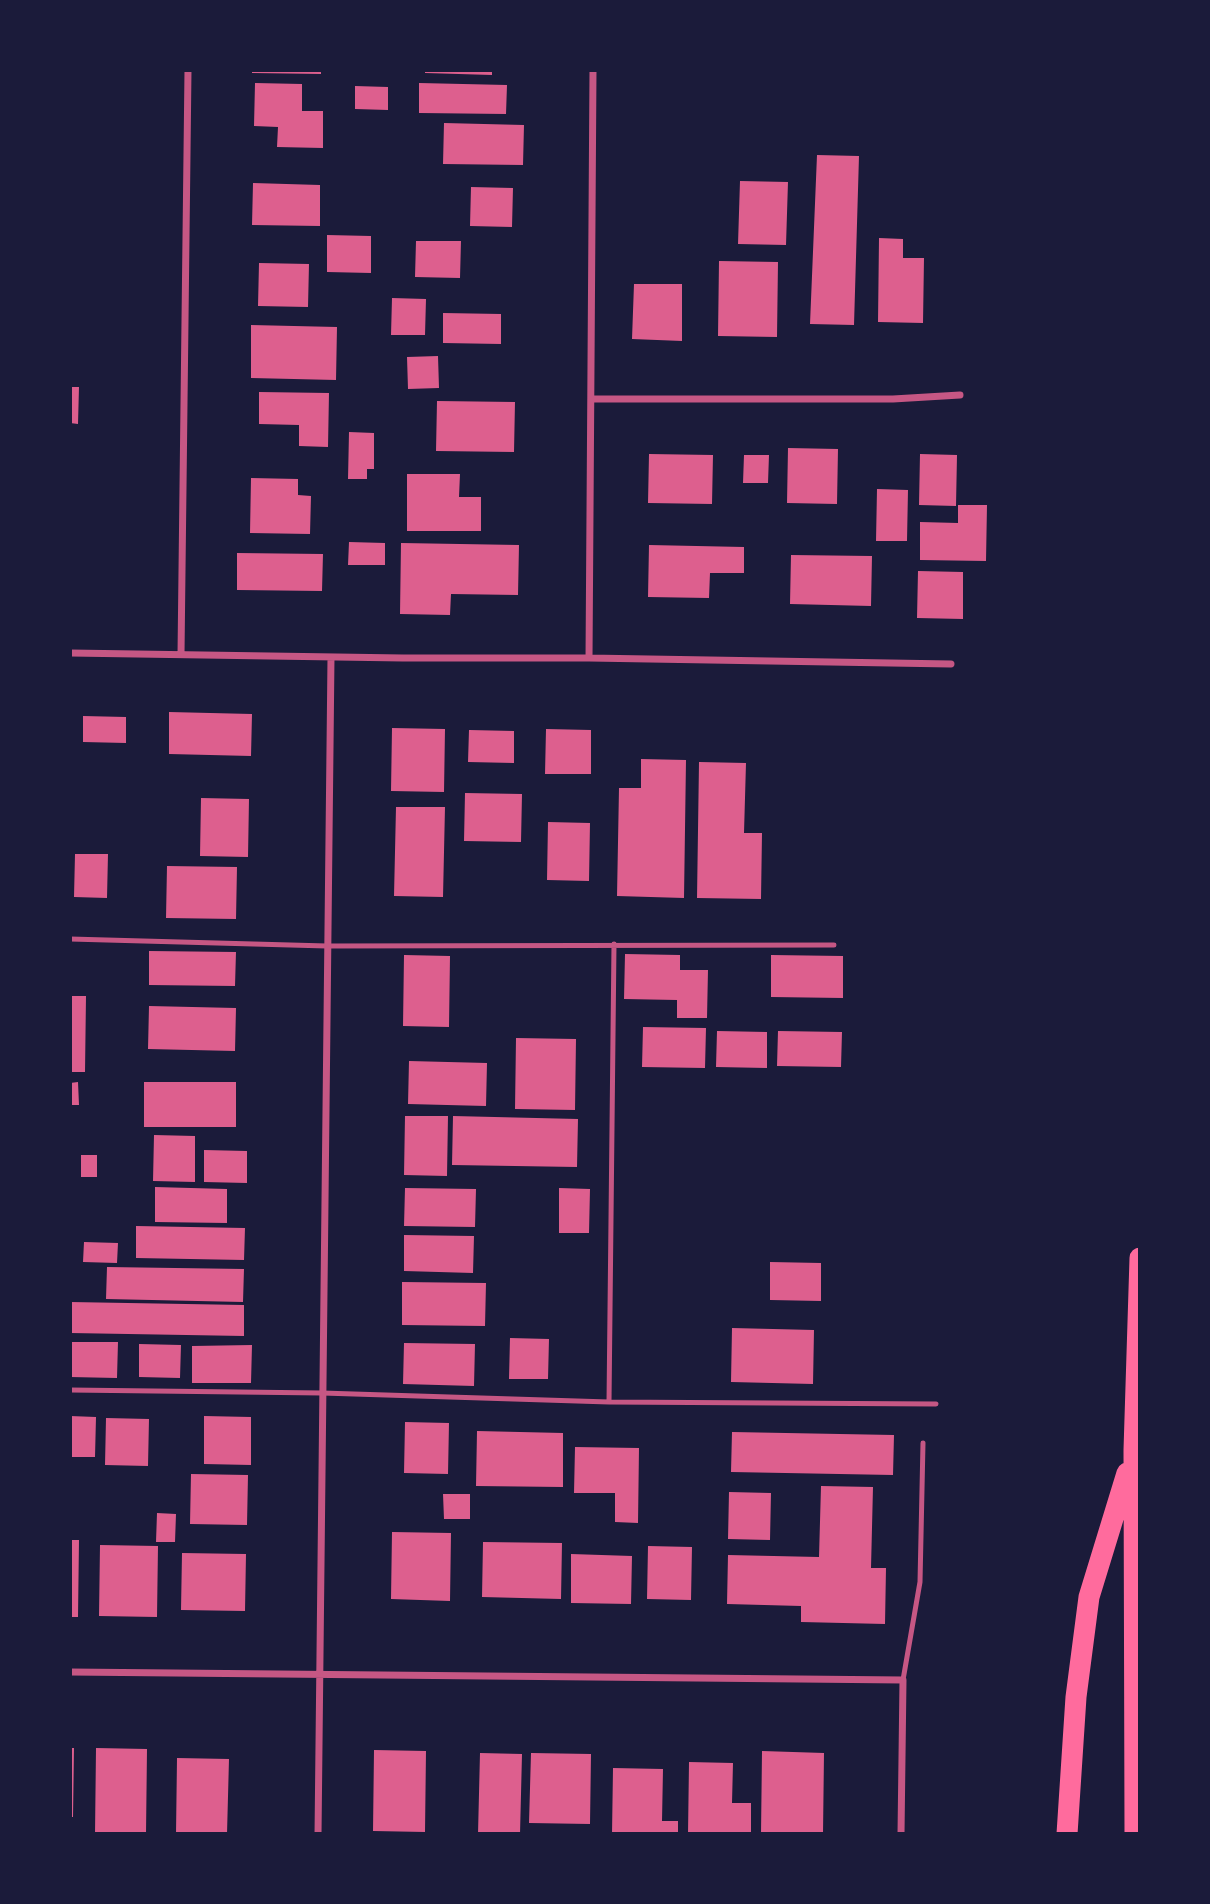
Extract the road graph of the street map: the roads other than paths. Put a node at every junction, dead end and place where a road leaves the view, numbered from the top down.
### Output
1 (188, 70) edge
2 (593, 70) edge
3 (960, 395) dead end
4 (591, 399) junction
5 (70, 653) edge
6 (181, 654) junction
7 (331, 657) junction
8 (589, 658) junction
9 (951, 664) dead end
10 (70, 939) edge
11 (614, 944) junction
12 (834, 945) dead end
13 (327, 946) junction
14 (1140, 1258) edge
15 (70, 1390) edge
16 (322, 1393) junction
17 (609, 1402) junction
18 (936, 1404) dead end
19 (923, 1443) dead end
20 (1134, 1450) junction
21 (70, 1672) edge
22 (320, 1673) junction
23 (903, 1680) junction
24 (318, 1834) edge
25 (901, 1834) edge
26 (1067, 1834) edge
27 (1135, 1834) edge

1 - 6 street
2 - 4 street
3 - 4 street
4 - 8 street
5 - 6 street
6 - 7 street
7 - 8 street
7 - 13 street
8 - 9 street
10 - 13 lane
11 - 12 lane
11 - 13 lane
11 - 17 lane
13 - 16 street
14 - 20 highway
15 - 16 lane
16 - 17 lane
16 - 22 street
17 - 18 lane
19 - 23 lane
20 - 26 highway
20 - 27 highway
21 - 22 street
22 - 23 street
22 - 24 street
23 - 25 street

